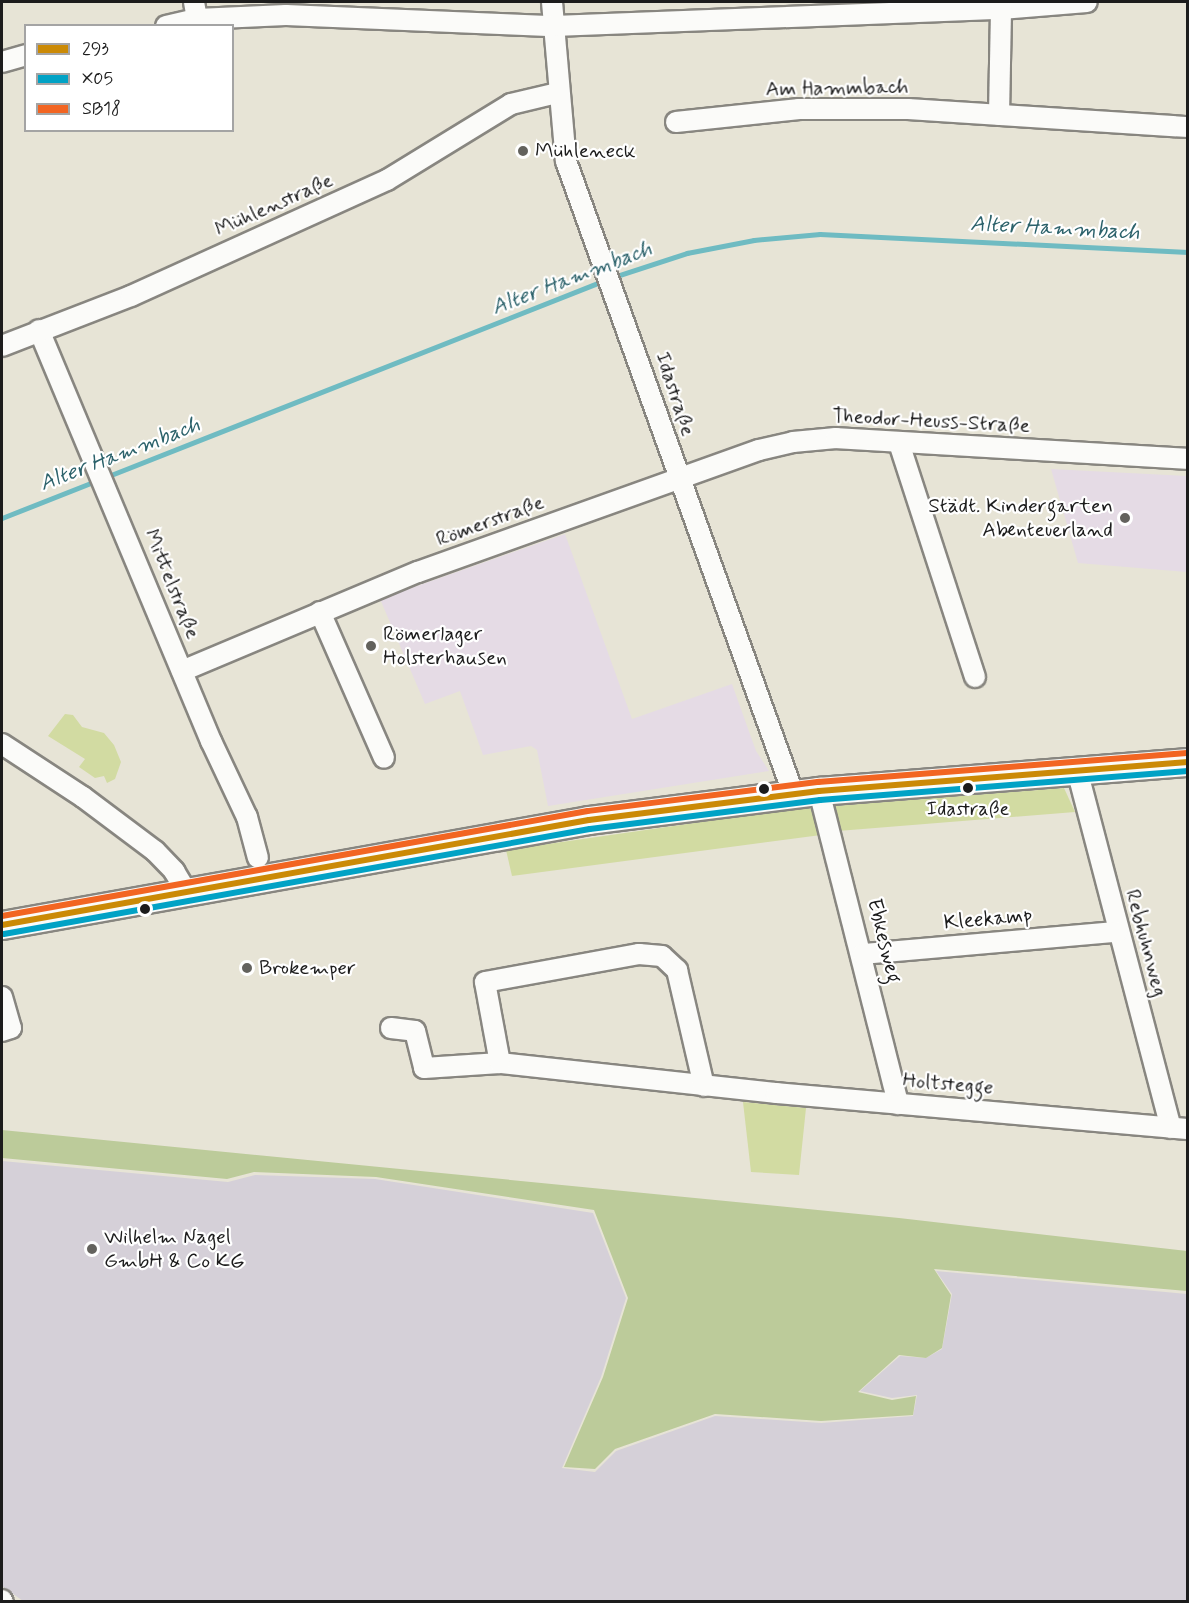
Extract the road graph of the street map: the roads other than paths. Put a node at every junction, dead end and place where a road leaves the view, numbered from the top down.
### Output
1 (552, 2) edge
2 (1087, 2) edge
3 (877, 8) edge
4 (1001, 9) junction
5 (196, 10) edge
6 (170, 24) edge
7 (554, 26) junction
8 (24, 56) edge
9 (2, 62) edge
10 (557, 93) junction
11 (999, 115) junction
12 (676, 122) dead end
13 (1188, 127) edge
14 (39, 330) junction
15 (2, 346) edge
16 (899, 443) junction
17 (1188, 459) edge
18 (678, 481) junction
19 (320, 612) junction
20 (182, 672) junction
21 (975, 676) dead end
22 (2, 744) edge
23 (384, 758) dead end
24 (1188, 762) edge
25 (1077, 770) junction
26 (806, 792) junction
27 (258, 858) dead end
28 (186, 891) junction
29 (2, 925) edge
30 (1117, 932) junction
31 (863, 954) junction
32 (2, 997) edge
33 (391, 1028) dead end
34 (2, 1031) edge
35 (500, 1064) junction
36 (704, 1086) junction
37 (898, 1104) junction
38 (1179, 1128) edge

1 - 7 street, Idastraße
2 - 4 street
3 - 4 street
3 - 7 street
4 - 11 street
5 - 6 street
5 - 7 street
7 - 10 street, Idastraße
8 - 9 street
10 - 14 street, Mühlenstraße
10 - 18 street, Idastraße
11 - 12 street, Am Hammbach
11 - 13 street, Am Hammbach
14 - 15 street, Mühlenstraße
14 - 20 street, Mittelstraße
16 - 17 street, Theodor-Heuss-Straße
16 - 18 street, Theodor-Heuss-Straße
16 - 21 street
18 - 19 street, Römerstraße
18 - 26 street, Idastraße
19 - 20 street, Römerstraße
19 - 23 street
20 - 27 street, Mittelstraße
22 - 28 street
24 - 25 main road
25 - 26 main road
25 - 30 street, Rebhuhnweg
26 - 28 main road
26 - 31 street, Ebkesweg
28 - 29 main road
30 - 31 street, Kleekamp
30 - 38 street, Rebhuhnweg
31 - 37 street, Ebkesweg
32 - 34 street
33 - 35 street, Holtstegge
35 - 36 street, Holtstegge
35 - 36 street
36 - 37 street, Holtstegge
37 - 38 street, Holtstegge

